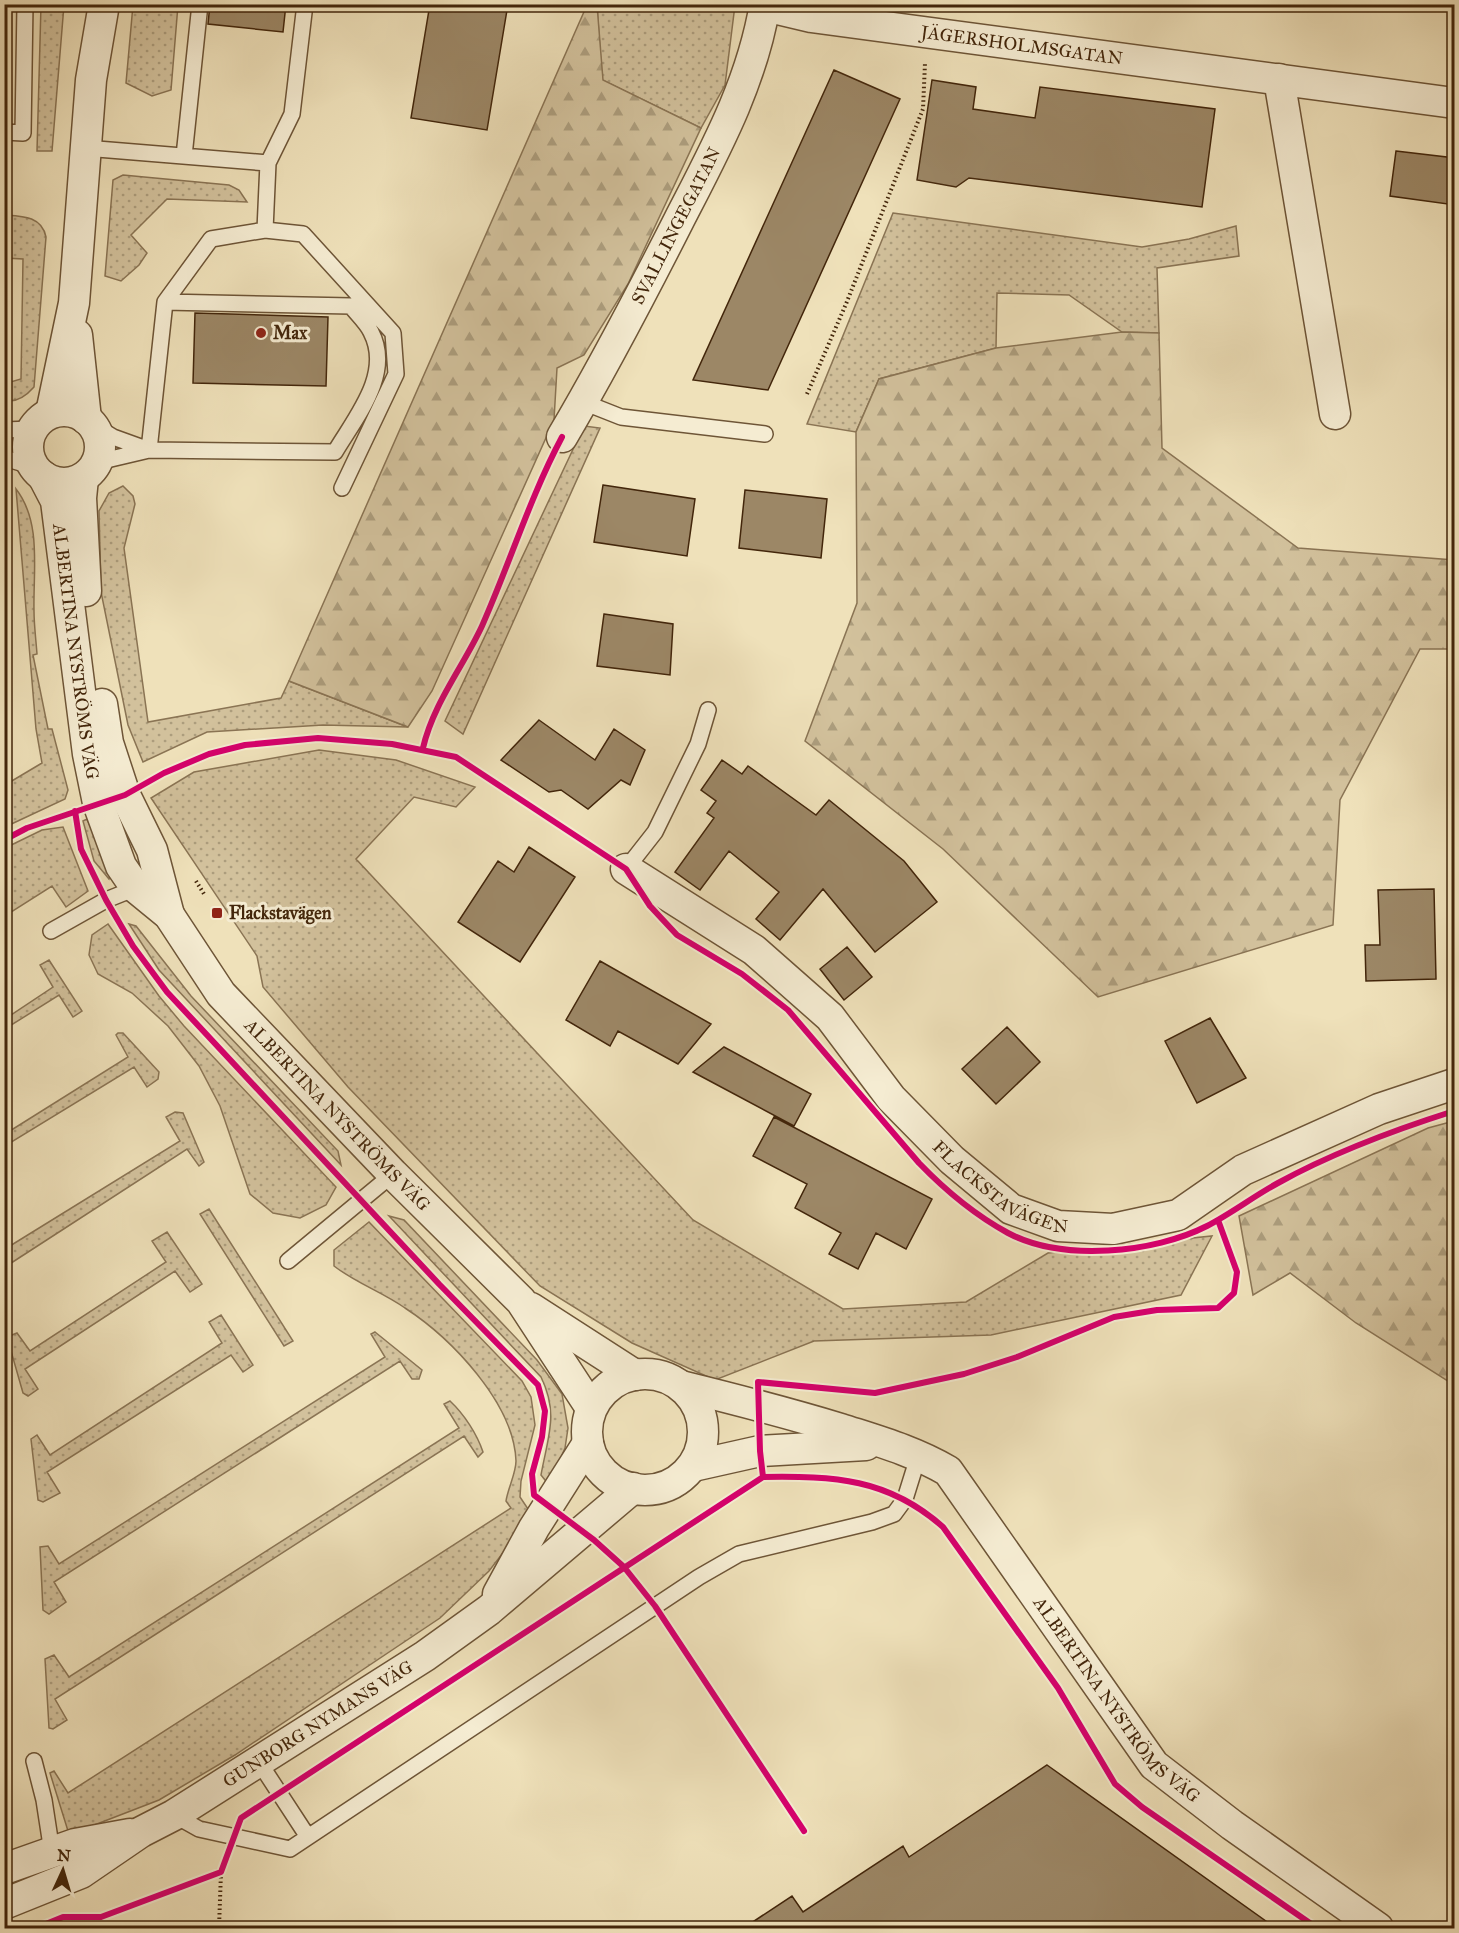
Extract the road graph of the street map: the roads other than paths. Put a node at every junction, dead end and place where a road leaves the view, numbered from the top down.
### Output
1 (25, 4) edge
2 (86, 4) edge
3 (104, 4) edge
4 (200, 4) edge
5 (305, 4) edge
6 (765, 5) edge
7 (1279, 79) junction
8 (91, 80) junction
9 (1455, 103) edge
10 (4, 132) edge
11 (85, 148) junction
12 (184, 156) junction
13 (268, 163) junction
14 (265, 231) junction
15 (165, 302) junction
16 (74, 303) junction
17 (583, 402) junction
18 (1335, 414) dead end
19 (90, 422) junction
20 (29, 424) edge
21 (765, 434) dead end
22 (562, 437) dead end
23 (149, 450) junction
24 (4, 458) edge
25 (91, 470) junction
26 (39, 472) junction
27 (342, 488) dead end
28 (708, 710) dead end
29 (626, 869) joint
30 (136, 888) junction
31 (169, 915) junction
32 (51, 931) dead end
33 (1455, 1084) edge
34 (393, 1174) junction
35 (288, 1261) dead end
36 (521, 1301) junction
37 (635, 1375) junction
38 (681, 1386) junction
39 (591, 1408) junction
40 (588, 1443) junction
41 (887, 1443) junction
42 (919, 1454) junction
43 (693, 1466) junction
44 (633, 1488) junction
45 (489, 1610) junction
46 (34, 1761) dead end
47 (259, 1762) junction
48 (174, 1815) junction
49 (141, 1832) junction
50 (308, 1837) junction
51 (52, 1852) junction
52 (4, 1869) edge
53 (4, 1904) edge
54 (1378, 1929) edge

1 - 10 lane
2 - 8 street
3 - 8 street
4 - 12 lane
5 - 13 lane
6 - 7 street, JÄGERSHOLMSGATAN
6 - 17 street, SVALLINGEGATAN
7 - 9 street, JÄGERSHOLMSGATAN
7 - 18 street
8 - 11 street
11 - 12 lane
11 - 16 street
12 - 13 lane
13 - 14 lane
14 - 15 lane
14 - 27 lane
15 - 23 lane
15 - 23 lane
16 - 19 street
16 - 20 street
17 - 21 lane
17 - 22 street, SVALLINGEGATAN
19 - 20 street
19 - 23 lane
19 - 25 street
20 - 26 street
23 - 25 lane
24 - 26 lane
25 - 26 street
25 - 31 street, ALBERTINA NYSTRÖMS VÄG
26 - 30 street, ALBERTINA NYSTRÖMS VÄG
28 - 29 lane
29 - 33 street, FLACKSTAVÄGEN
30 - 31 street, ALBERTINA NYSTRÖMS VÄG
30 - 32 lane
31 - 34 street, ALBERTINA NYSTRÖMS VÄG
34 - 35 lane
34 - 36 street, ALBERTINA NYSTRÖMS VÄG
36 - 37 street, ALBERTINA NYSTRÖMS VÄG
36 - 39 street, ALBERTINA NYSTRÖMS VÄG
37 - 38 street
37 - 39 street
38 - 41 street, ALBERTINA NYSTRÖMS VÄG
38 - 43 street
39 - 40 street
40 - 44 street
40 - 45 street, GUNBORG NYMANS VÄG
41 - 42 street, ALBERTINA NYSTRÖMS VÄG
41 - 43 street, ALBERTINA NYSTRÖMS VÄG
42 - 50 lane
42 - 54 street, ALBERTINA NYSTRÖMS VÄG
43 - 44 street
44 - 45 street, GUNBORG NYMANS VÄG
45 - 47 street, GUNBORG NYMANS VÄG
46 - 51 lane
47 - 48 street, GUNBORG NYMANS VÄG
47 - 50 lane
48 - 49 street, GUNBORG NYMANS VÄG
48 - 50 lane
49 - 51 street, GUNBORG NYMANS VÄG
49 - 53 street, GUNBORG NYMANS VÄG
51 - 52 street, GUNBORG NYMANS VÄG

